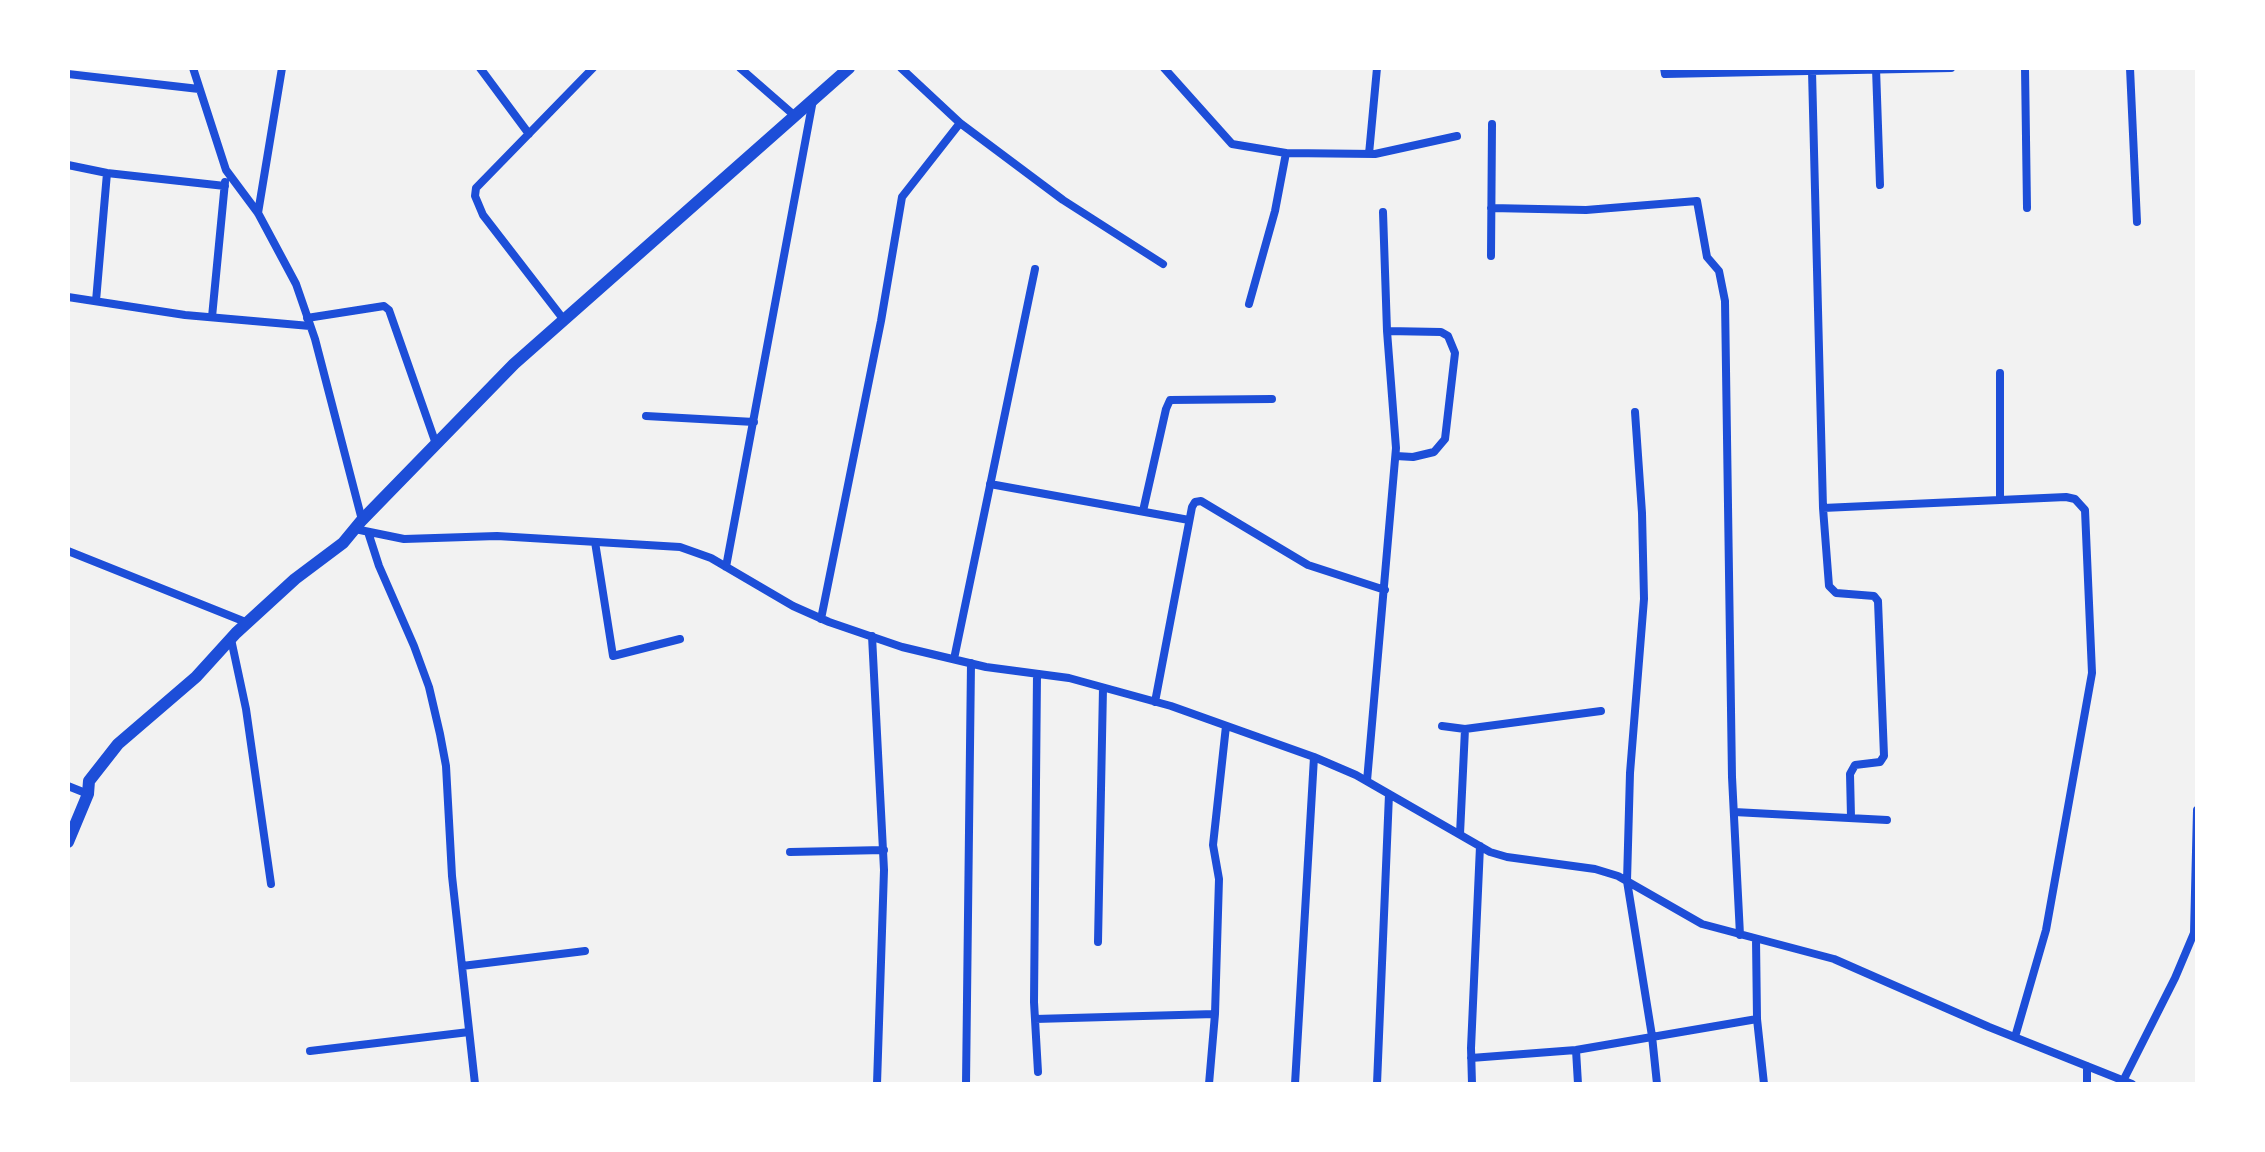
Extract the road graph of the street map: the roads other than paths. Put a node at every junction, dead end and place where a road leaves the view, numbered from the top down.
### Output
1 (193, 68) edge
2 (282, 68) edge
3 (480, 68) edge
4 (593, 68) edge
5 (740, 68) edge
6 (849, 68) edge
7 (901, 68) edge
8 (1164, 68) edge
9 (1377, 68) edge
10 (1664, 68) edge
11 (1951, 68) edge
12 (2025, 68) edge
13 (2130, 68) edge
14 (1876, 69) edge
15 (1763, 70) edge
16 (1812, 71) junction
17 (68, 74) edge
18 (199, 89) junction
19 (813, 100) junction
20 (795, 116) junction
21 (960, 123) junction
22 (1492, 124) dead end
23 (529, 134) junction
24 (1457, 136) dead end
25 (1286, 153) junction
26 (1369, 154) junction
27 (68, 165) edge
28 (226, 170) junction
29 (107, 173) junction
30 (1880, 185) dead end
31 (225, 186) junction
32 (1491, 208) junction
33 (2027, 208) dead end
34 (1383, 212) dead end
35 (258, 213) junction
36 (2137, 222) dead end
37 (1491, 256) dead end
38 (1163, 264) dead end
39 (1035, 269) dead end
40 (68, 297) edge
41 (96, 301) junction
42 (1249, 304) dead end
43 (212, 317) junction
44 (564, 320) junction
45 (309, 322) junction
46 (1387, 331) junction
47 (2000, 373) dead end
48 (1272, 399) dead end
49 (1635, 412) dead end
50 (646, 416) dead end
51 (754, 422) junction
52 (436, 444) junction
53 (1396, 456) junction
54 (990, 484) junction
55 (2000, 500) junction
56 (1823, 508) junction
57 (1143, 511) junction
58 (1189, 520) junction
59 (362, 527) junction
60 (595, 542) junction
61 (68, 551) edge
62 (726, 567) junction
63 (1385, 590) junction
64 (821, 619) junction
65 (248, 623) junction
66 (872, 636) junction
67 (231, 639) junction
68 (680, 639) dead end
69 (954, 659) junction
70 (971, 663) junction
71 (1037, 674) junction
72 (1103, 688) junction
73 (1155, 702) junction
74 (1601, 711) dead end
75 (1226, 726) junction
76 (1442, 726) dead end
77 (1465, 729) junction
78 (1314, 757) junction
79 (1367, 781) junction
80 (68, 786) edge
81 (88, 794) junction
82 (1389, 794) junction
83 (2197, 810) edge
84 (1734, 812) junction
85 (1851, 817) junction
86 (1887, 820) dead end
87 (1460, 834) junction
88 (68, 842) edge
89 (1480, 846) junction
90 (884, 850) junction
91 (790, 852) dead end
92 (1627, 881) junction
93 (271, 884) dead end
94 (2196, 909) edge
95 (1740, 935) junction
96 (1756, 939) junction
97 (1098, 942) dead end
98 (585, 951) dead end
99 (462, 966) junction
100 (1215, 1014) junction
101 (1035, 1019) junction
102 (1757, 1019) junction
103 (469, 1032) junction
104 (1652, 1036) junction
105 (2015, 1037) junction
106 (1576, 1050) junction
107 (310, 1051) dead end
108 (1471, 1058) junction
109 (2087, 1066) junction
110 (1038, 1072) dead end
111 (2127, 1082) edge
112 (475, 1084) edge
113 (877, 1084) edge
114 (966, 1084) edge
115 (1209, 1084) edge
116 (1295, 1084) edge
117 (1377, 1084) edge
118 (1472, 1084) edge
119 (1578, 1084) edge
120 (1657, 1084) edge
121 (1764, 1084) edge
122 (2087, 1084) edge

1 - 18 street
2 - 35 street
3 - 23 street
4 - 23 street
5 - 20 street
6 - 19 main road
7 - 21 street
8 - 25 street
9 - 26 street
10 - 15 street
11 - 14 street
12 - 33 street
13 - 36 street
14 - 16 street
14 - 30 street
15 - 16 street
16 - 56 street
17 - 18 street
18 - 28 street
19 - 20 main road
19 - 51 street
20 - 44 main road
21 - 38 street
21 - 64 street
22 - 32 street
23 - 44 street
24 - 26 street
25 - 26 street
25 - 42 street
27 - 29 street
28 - 31 street
28 - 35 street
29 - 31 street
29 - 41 street
31 - 43 street
32 - 37 street
32 - 84 street
34 - 46 street
35 - 45 street
39 - 54 street
40 - 41 street
41 - 43 street
43 - 45 street
44 - 52 main road
45 - 52 street
45 - 59 street
46 - 53 street
46 - 53 street
47 - 55 street
48 - 57 street
49 - 92 street
50 - 51 street
51 - 62 street
52 - 59 main road
53 - 63 street
54 - 57 street
54 - 69 street
55 - 56 street
55 - 105 street
56 - 85 street
57 - 58 street
58 - 63 street
58 - 73 street
59 - 60 street
59 - 65 main road
59 - 99 street
60 - 62 street
60 - 68 street
61 - 65 street
62 - 64 street
63 - 79 street
64 - 66 street
65 - 67 main road
66 - 69 street
66 - 90 street
67 - 81 main road
67 - 93 street
69 - 70 street
70 - 71 street
70 - 114 street
71 - 72 street
71 - 101 street
72 - 73 street
72 - 97 street
73 - 75 street
74 - 77 street
75 - 78 street
75 - 100 street
76 - 77 street
77 - 87 street
78 - 79 street
78 - 116 street
79 - 82 street
80 - 81 street
81 - 88 main road
82 - 87 street
82 - 117 street
83 - 94 street
84 - 85 street
84 - 95 street
85 - 86 street
87 - 89 street
89 - 92 street
89 - 108 street
90 - 91 street
90 - 113 street
92 - 95 street
92 - 104 street
94 - 111 street
95 - 96 street
96 - 102 street
96 - 105 street
98 - 99 street
99 - 103 street
100 - 101 street
100 - 115 street
101 - 110 street
102 - 104 street
102 - 121 street
103 - 107 street
103 - 112 street
104 - 106 street
104 - 120 street
105 - 109 street
106 - 108 street
106 - 119 street
108 - 118 street
109 - 111 street
109 - 122 street

